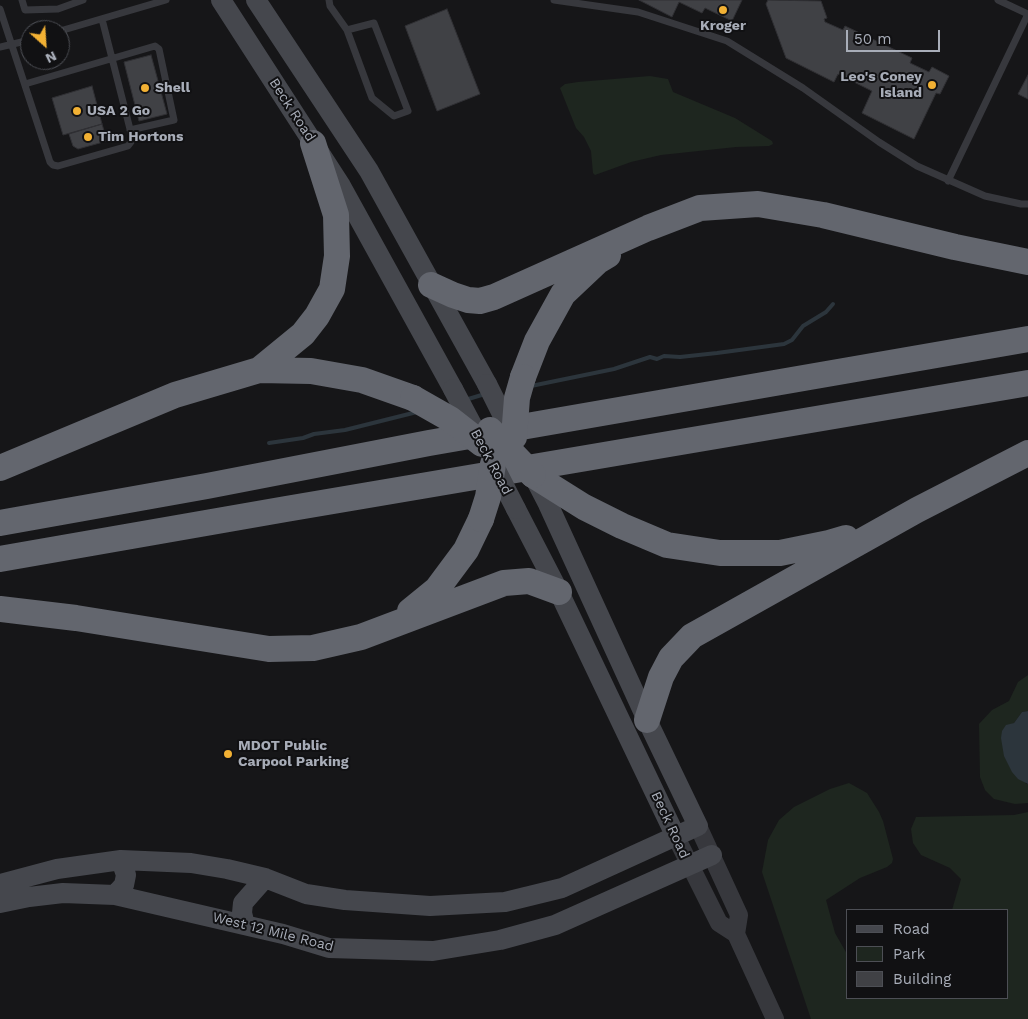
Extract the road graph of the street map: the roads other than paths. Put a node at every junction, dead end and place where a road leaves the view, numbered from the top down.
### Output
1 (22, 0) edge
2 (82, 0) edge
3 (162, 0) edge
4 (221, 0) edge
5 (256, 0) edge
6 (329, 0) edge
7 (554, 0) edge
8 (998, 0) edge
9 (0, 9) edge
10 (1028, 14) edge
11 (102, 19) junction
12 (70, 28) edge
13 (347, 30) junction
14 (20, 42) edge
15 (12, 44) junction
16 (0, 47) edge
17 (112, 58) junction
18 (25, 84) junction
19 (130, 130) junction
20 (313, 143) junction
21 (948, 181) junction
22 (1028, 204) edge
23 (648, 228) junction
24 (1028, 262) edge
25 (432, 285) junction
26 (1028, 339) edge
27 (259, 370) junction
28 (1028, 383) edge
29 (487, 384) joint
30 (453, 389) joint
31 (1028, 453) edge
32 (504, 454) junction
33 (0, 468) edge
34 (560, 502) junction
35 (516, 509) joint
36 (917, 510) junction
37 (0, 523) edge
38 (0, 559) edge
39 (559, 592) junction
40 (0, 609) edge
41 (361, 637) junction
42 (647, 720) junction
43 (698, 826) junction
44 (676, 837) junction
45 (712, 856) junction
46 (121, 860) junction
47 (690, 866) junction
48 (265, 878) junction
49 (0, 884) edge
50 (115, 895) junction
51 (0, 903) edge
52 (245, 925) junction
53 (736, 934) junction
54 (775, 1019) edge

1 - 2 lane
3 - 11 lane
4 - 20 main road, Beck Road
5 - 25 main road
6 - 13 lane
7 - 21 lane
8 - 10 lane
9 - 15 lane
10 - 21 lane
11 - 12 lane
11 - 17 lane
13 - 13 lane
14 - 15 lane
15 - 16 lane
15 - 18 lane
17 - 18 lane
17 - 19 lane
17 - 19 lane
18 - 19 lane
20 - 27 highway
20 - 30 main road, Beck Road
21 - 22 lane
23 - 24 highway
23 - 25 highway
23 - 32 highway, bridge
25 - 29 main road
26 - 37 highway
27 - 32 highway, bridge
27 - 33 highway
28 - 38 highway
29 - 32 highway, bridge
30 - 32 highway, bridge
31 - 36 highway
32 - 34 highway
32 - 35 highway
32 - 41 highway, bridge
34 - 36 highway
34 - 42 main road, Beck Road
35 - 39 main road, Beck Road
36 - 42 highway
39 - 41 highway
39 - 44 main road, Beck Road
40 - 41 highway
42 - 43 main road, Beck Road
43 - 44 main road
43 - 45 street, Beck Road
44 - 47 street, Beck Road
44 - 48 main road
45 - 47 main road, West 12 Mile Road
45 - 53 street, Beck Road
46 - 48 main road
46 - 49 main road
46 - 50 main road
47 - 52 main road, West 12 Mile Road
47 - 53 street, Beck Road
48 - 52 main road
50 - 51 main road, West 12 Mile Road
50 - 52 main road, West 12 Mile Road
53 - 54 street, Beck Road

